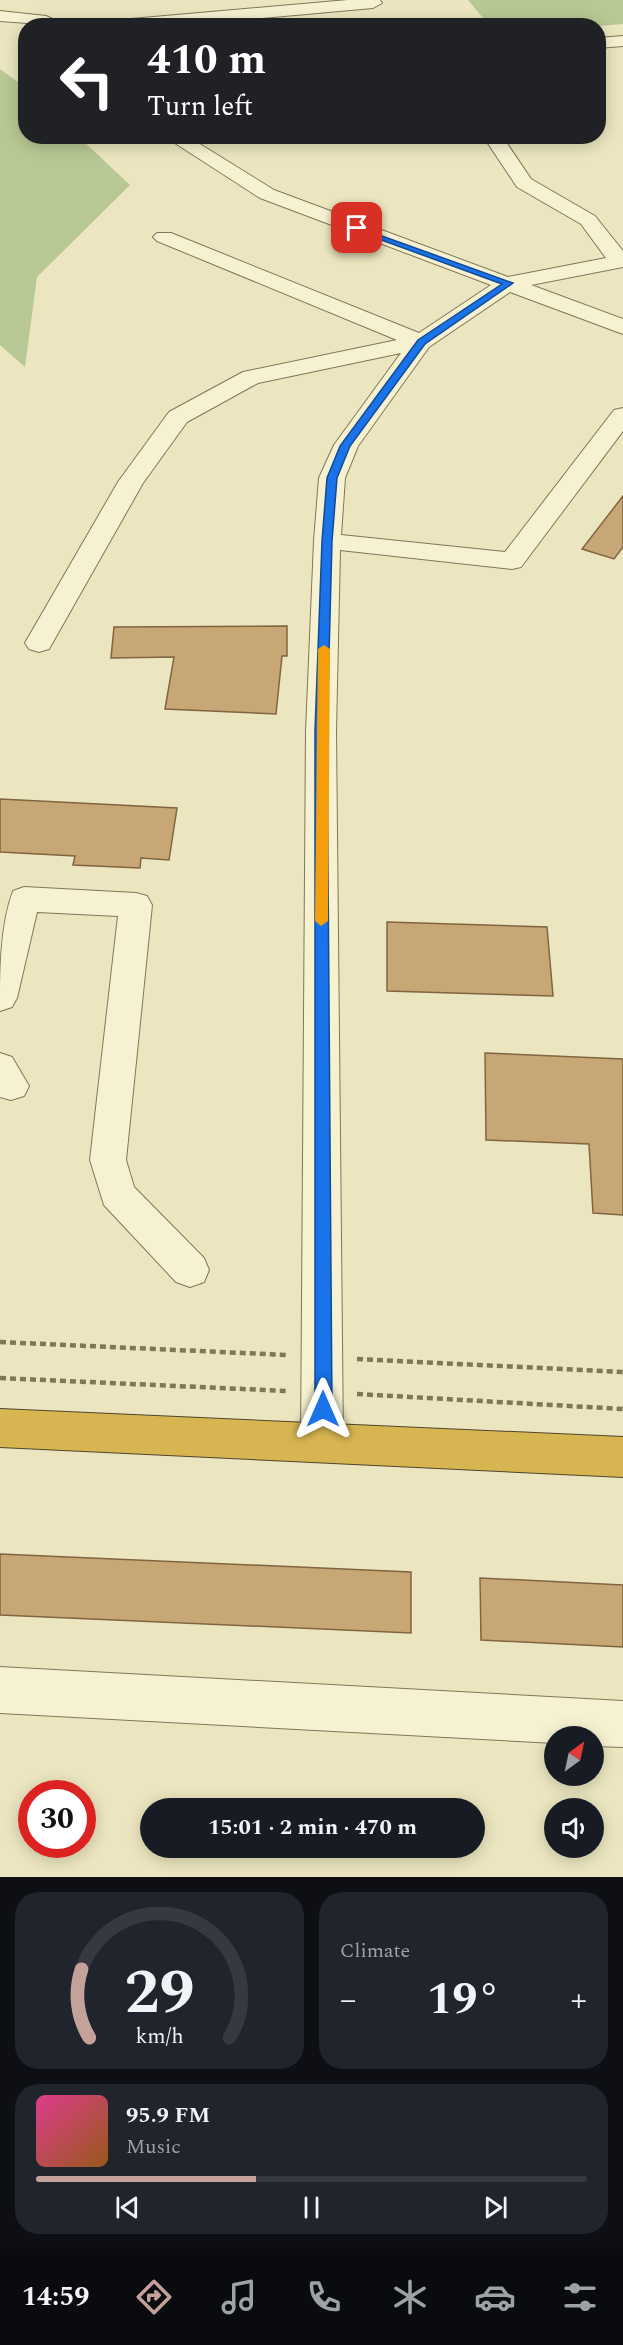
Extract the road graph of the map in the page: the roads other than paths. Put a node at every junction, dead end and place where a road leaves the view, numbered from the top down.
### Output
1 (373, 3) dead end
2 (0, 16) edge
3 (18, 18) edge
4 (200, 18) edge
5 (623, 41) edge
6 (606, 42) edge
7 (186, 144) edge
8 (497, 144) edge
9 (164, 237) dead end
10 (622, 261) edge
11 (508, 283) junction
12 (623, 327) edge
13 (421, 342) junction
14 (623, 415) edge
15 (327, 541) junction
16 (39, 643) dead end
17 (0, 998) edge
18 (190, 1270) dead end
19 (0, 1428) edge
20 (322, 1442) junction
21 (623, 1458) edge
22 (0, 1690) edge
23 (623, 1724) edge

1 - 4 street
2 - 3 street
5 - 6 street
7 - 11 street
8 - 10 street
9 - 13 street
10 - 11 street
11 - 12 street
11 - 13 street
13 - 15 street
13 - 16 street
14 - 15 street
15 - 20 street
17 - 18 street
19 - 20 highway
20 - 21 highway
22 - 23 street

